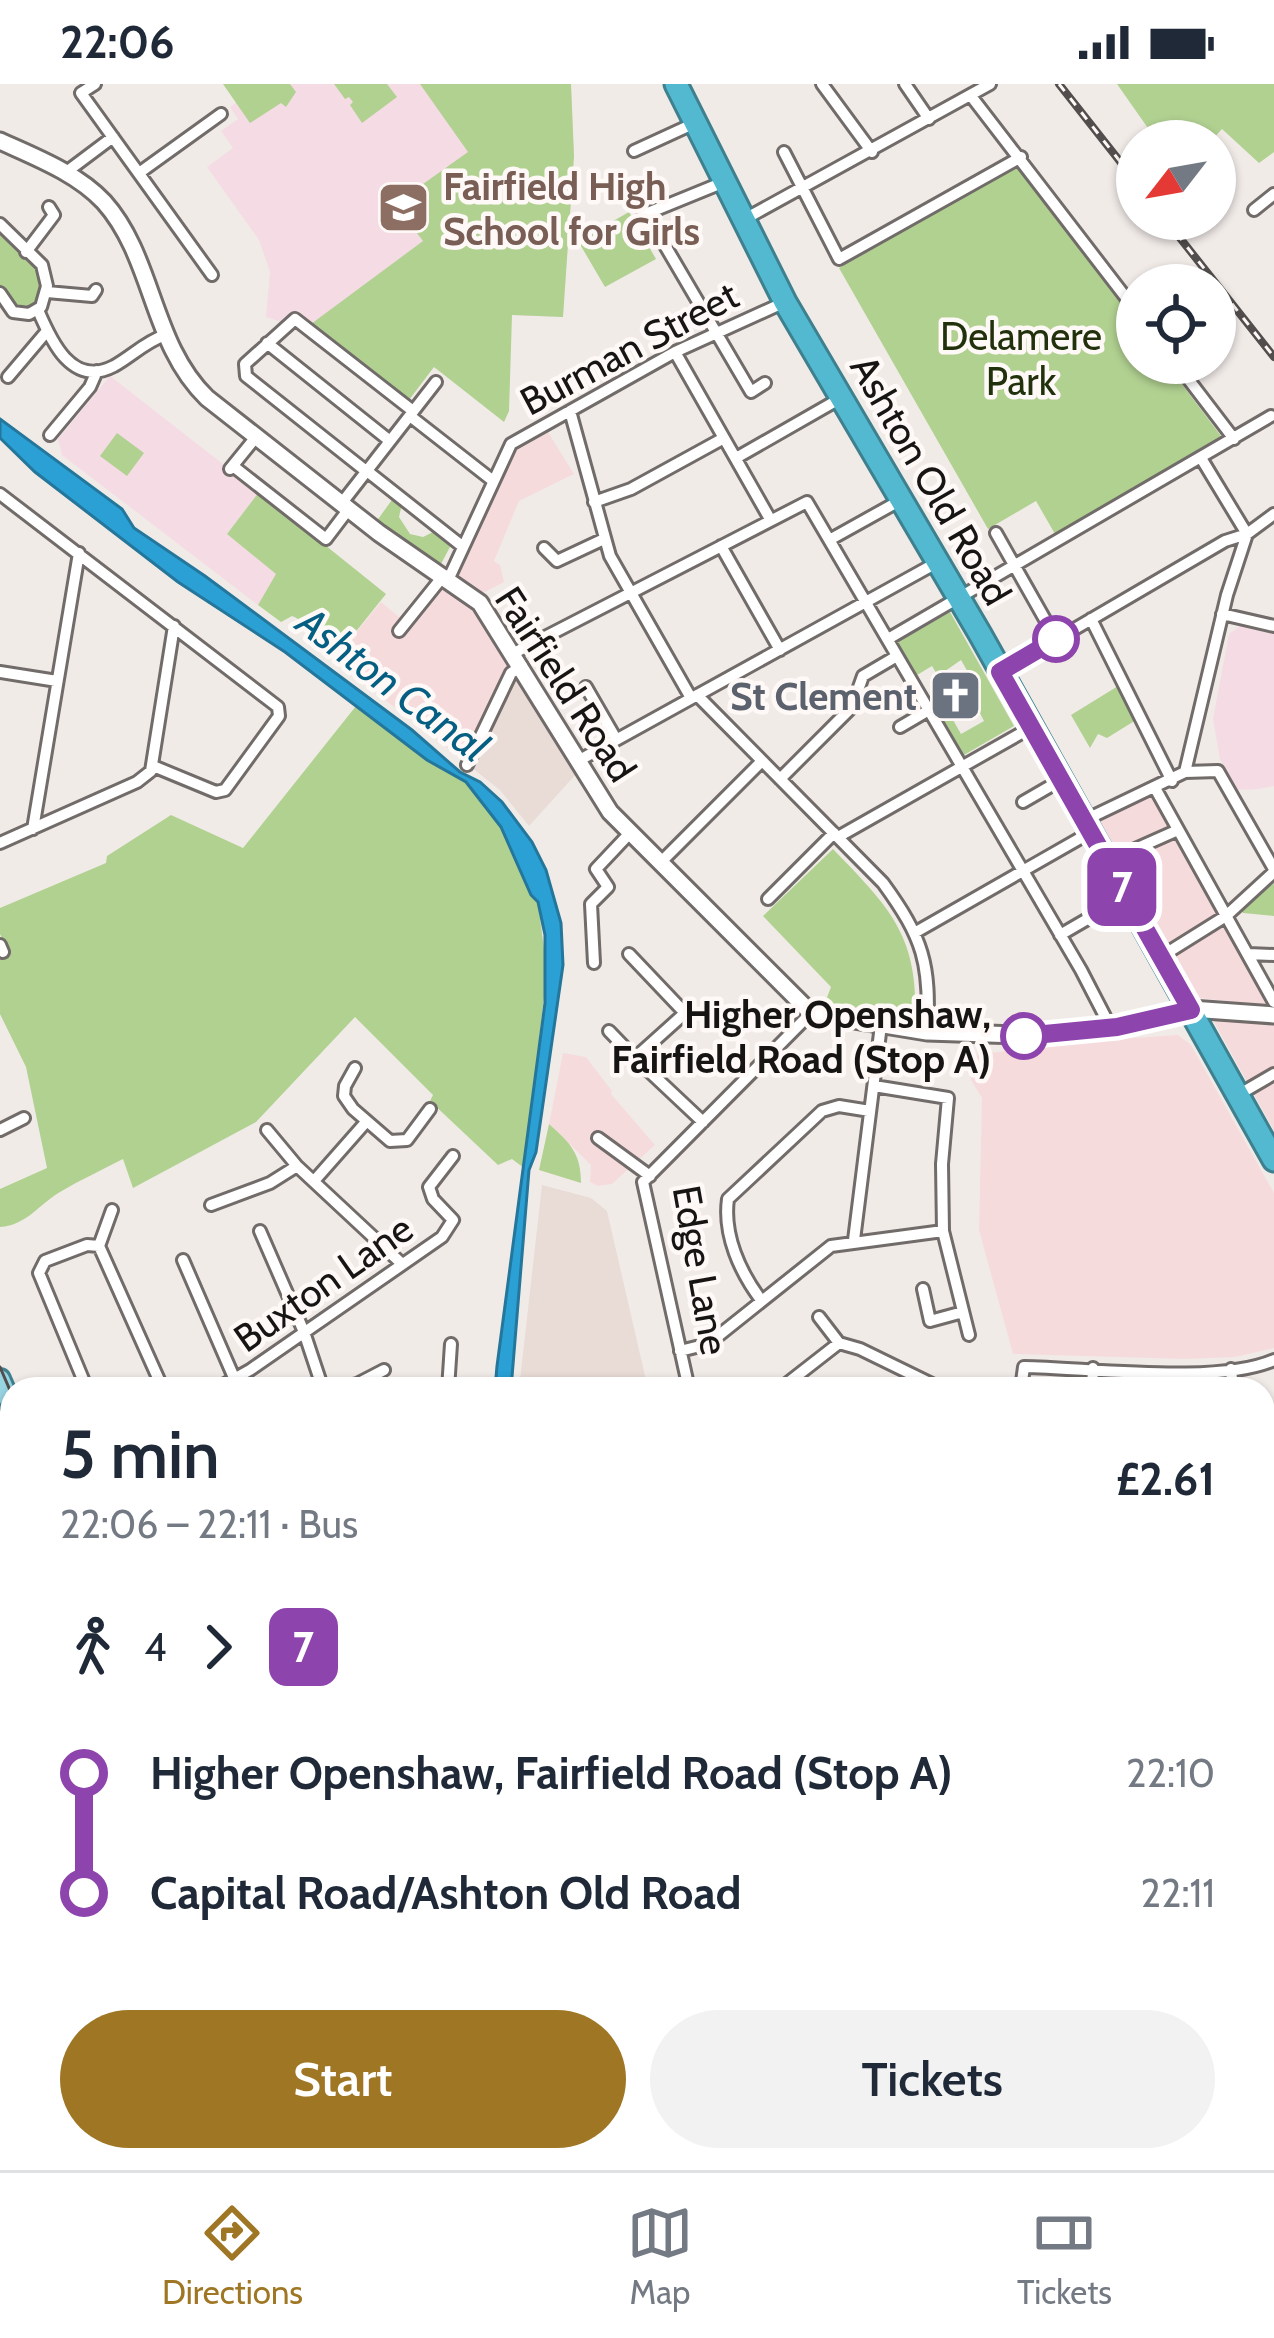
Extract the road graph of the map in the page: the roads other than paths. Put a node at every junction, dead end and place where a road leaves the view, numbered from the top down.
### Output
1 (95, 84) edge
2 (676, 84) edge
3 (822, 84) edge
4 (905, 84) edge
5 (990, 84) edge
6 (971, 96) junction
7 (221, 114) dead end
8 (929, 119) junction
9 (695, 123) junction
10 (113, 137) junction
11 (0, 141) edge
12 (634, 151) dead end
13 (784, 152) dead end
14 (872, 152) junction
15 (1021, 158) junction
16 (64, 172) junction
17 (139, 173) junction
18 (724, 182) junction
19 (800, 187) junction
20 (1274, 194) edge
21 (49, 207) dead end
22 (1254, 210) dead end
23 (643, 215) dead end
24 (742, 220) junction
25 (0, 224) edge
26 (660, 237) dead end
27 (26, 252) junction
28 (212, 275) dead end
29 (1116, 284) edge
30 (96, 290) dead end
31 (46, 292) junction
32 (0, 293) edge
33 (785, 302) junction
34 (38, 310) junction
35 (46, 331) junction
36 (714, 333) junction
37 (165, 335) junction
38 (267, 343) junction
39 (676, 352) junction
40 (97, 371) junction
41 (8, 376) dead end
42 (436, 382) dead end
43 (765, 383) dead end
44 (1191, 384) edge
45 (841, 398) junction
46 (569, 411) junction
47 (412, 414) junction
48 (1270, 416) dead end
49 (50, 435) dead end
50 (256, 437) junction
51 (724, 437) junction
52 (1234, 439) junction
53 (390, 441) junction
54 (736, 458) junction
55 (1202, 458) junction
56 (367, 471) junction
57 (492, 481) junction
58 (0, 494) edge
59 (901, 500) junction
60 (593, 502) junction
61 (345, 507) junction
62 (1274, 514) edge
63 (770, 519) junction
64 (996, 533) dead end
65 (1247, 534) junction
66 (604, 539) junction
67 (831, 539) junction
68 (462, 546) junction
69 (721, 546) junction
70 (544, 548) dead end
71 (79, 553) junction
72 (938, 562) junction
73 (1015, 566) junction
74 (447, 577) junction
75 (629, 592) junction
76 (958, 598) junction
77 (867, 602) junction
78 (1222, 614) junction
79 (1091, 619) junction
80 (174, 626) junction
81 (1274, 626) edge
82 (399, 631) dead end
83 (888, 639) junction
84 (1056, 639) junction
85 (780, 650) junction
86 (897, 656) junction
87 (518, 659) junction
88 (0, 672) edge
89 (1000, 672) junction
90 (57, 682) junction
91 (586, 687) dead end
92 (694, 697) junction
93 (928, 710) junction
94 (900, 727) dead end
95 (1031, 727) junction
96 (616, 739) junction
97 (578, 760) junction
98 (762, 760) junction
99 (467, 765) dead end
100 (961, 766) junction
101 (150, 770) junction
102 (1185, 772) junction
103 (780, 779) junction
104 (1061, 780) junction
105 (1172, 781) junction
106 (1155, 788) junction
107 (1023, 802) dead end
108 (1088, 826) junction
109 (33, 829) junction
110 (1178, 830) junction
111 (629, 835) junction
112 (836, 835) junction
113 (0, 843) edge
114 (1124, 854) dead end
115 (659, 864) junction
116 (1274, 870) edge
117 (1022, 872) junction
118 (1127, 896) junction
119 (768, 899) dead end
120 (1226, 916) junction
121 (916, 932) junction
122 (1060, 935) junction
123 (629, 954) dead end
124 (1248, 954) junction
125 (1162, 956) junction
126 (1274, 956) edge
127 (594, 963) dead end
128 (1274, 1002) edge
129 (1191, 1010) junction
130 (811, 1013) junction
131 (1274, 1015) edge
132 (881, 1025) junction
133 (1111, 1028) junction
134 (609, 1030) dead end
135 (927, 1032) junction
136 (634, 1058) junction
137 (355, 1068) dead end
138 (1274, 1074) edge
139 (874, 1086) junction
140 (1238, 1095) junction
141 (430, 1109) dead end
142 (870, 1111) junction
143 (24, 1118) dead end
144 (365, 1122) junction
145 (703, 1122) junction
146 (0, 1130) edge
147 (267, 1130) dead end
148 (598, 1138) dead end
149 (453, 1156) dead end
150 (1274, 1160) edge
151 (297, 1166) junction
152 (650, 1176) junction
153 (314, 1181) junction
154 (211, 1205) dead end
155 (112, 1210) dead end
156 (943, 1231) junction
157 (260, 1232) dead end
158 (854, 1240) junction
159 (99, 1246) junction
160 (183, 1260) dead end
161 (401, 1263) junction
162 (923, 1289) dead end
163 (761, 1300) junction
164 (963, 1312) junction
165 (819, 1317) dead end
166 (304, 1332) junction
167 (969, 1336) dead end
168 (839, 1343) junction
169 (451, 1344) dead end
170 (680, 1351) junction
171 (1274, 1360) edge
172 (1093, 1368) junction
173 (1231, 1369) junction
174 (384, 1370) dead end
175 (1176, 1372) junction
176 (82, 1377) edge
177 (158, 1377) edge
178 (234, 1377) edge
179 (239, 1377) edge
180 (319, 1377) edge
181 (370, 1377) edge
182 (449, 1377) edge
183 (686, 1377) edge
184 (801, 1377) edge
185 (914, 1377) edge
186 (1023, 1377) edge
187 (1093, 1377) edge
188 (1176, 1377) edge
189 (1232, 1377) edge

1 - 10 street
2 - 9 highway, Ashton Old Road
3 - 14 street
4 - 8 street
5 - 6 street
6 - 8 street
6 - 15 street
7 - 17 street
8 - 14 street
9 - 12 street
9 - 18 highway, Ashton Old Road
10 - 16 street
10 - 17 street
11 - 16 street, Fairfield Road
13 - 19 street
14 - 19 street
15 - 19 street
15 - 29 street
16 - 37 street, Fairfield Road
17 - 28 street
18 - 23 street
18 - 24 highway, Ashton Old Road
19 - 24 street
20 - 22 street
21 - 27 street
24 - 33 highway, Ashton Old Road
25 - 27 street
26 - 36 street
27 - 31 street
30 - 31 street
31 - 34 street
32 - 34 street
33 - 36 street, Burman Street
33 - 45 highway, Ashton Old Road
34 - 35 street
35 - 40 street
35 - 41 street
36 - 39 street, Burman Street
36 - 43 street
37 - 40 street
37 - 50 street, Fairfield Road
38 - 47 street
38 - 53 street
38 - 56 street
39 - 46 street, Burman Street
39 - 51 street
40 - 49 street
42 - 47 street
44 - 52 street
45 - 54 street
45 - 59 highway, Ashton Old Road
46 - 57 street, Burman Street
46 - 60 street
47 - 53 street
47 - 57 street
48 - 52 street
50 - 61 street, Fairfield Road
50 - 61 street
51 - 54 street
51 - 60 street
52 - 55 street
53 - 56 street
54 - 63 street
55 - 65 street
55 - 73 street
56 - 61 street
56 - 68 street
57 - 68 street
58 - 71 street
59 - 67 street
59 - 72 highway, Ashton Old Road
60 - 66 street
61 - 74 street, Fairfield Road
62 - 65 street
63 - 67 street
63 - 69 street
64 - 73 street
65 - 78 street
65 - 79 street
66 - 70 street
66 - 75 street
67 - 77 street
68 - 74 street
69 - 75 street
69 - 85 street
71 - 80 street
71 - 90 street
72 - 76 highway, Ashton Old Road
72 - 77 street
73 - 76 street
73 - 84 street
74 - 82 street
74 - 87 street, Fairfield Road
75 - 87 street
75 - 92 street
76 - 83 street
76 - 89 highway, Ashton Old Road
77 - 83 street
77 - 85 street
78 - 81 street
78 - 102 street
79 - 84 street
79 - 105 street
80 - 101 street
80 - 101 street
83 - 86 street
84 - 89 street
85 - 92 street
86 - 93 street
86 - 103 street
87 - 97 street, Fairfield Road
87 - 99 street
88 - 90 street
89 - 95 highway, Ashton Old Road
90 - 109 street
91 - 96 street
92 - 96 street
92 - 98 street
93 - 94 street
93 - 100 street
95 - 100 street
95 - 104 highway, Ashton Old Road
96 - 97 street
97 - 111 street, Fairfield Road
98 - 103 street
98 - 115 street
100 - 112 street
100 - 117 street
101 - 109 street
102 - 105 street
102 - 116 street
103 - 112 street
104 - 107 street
104 - 108 highway, Ashton Old Road
105 - 106 street
106 - 108 street
106 - 110 street
108 - 117 street
108 - 118 highway, Ashton Old Road
109 - 113 street
110 - 114 street
110 - 120 street
111 - 115 street, Fairfield Road
111 - 127 street
112 - 119 street
112 - 121 street
115 - 130 street, Fairfield Road
116 - 120 street
117 - 121 street
117 - 122 street
118 - 122 street
118 - 125 highway, Ashton Old Road
120 - 124 street
120 - 125 street
121 - 135 street
122 - 133 street
123 - 136 street
124 - 126 street
124 - 128 street
125 - 129 highway, Ashton Old Road
129 - 131 street
129 - 133 street
129 - 140 highway, Ashton Old Road
130 - 132 street
130 - 145 street, Edge Lane
132 - 135 street
132 - 139 street
133 - 135 street
134 - 136 street
136 - 145 street
137 - 144 street
138 - 140 street
139 - 142 street
139 - 156 street
140 - 150 highway, Ashton Old Road
141 - 144 street
142 - 158 street
142 - 163 street
143 - 146 street
144 - 153 street
145 - 152 street, Edge Lane
147 - 151 street
148 - 152 street
149 - 161 street, Buxton Lane
151 - 153 street
151 - 154 street
152 - 170 street, Edge Lane
153 - 161 street
155 - 159 street
156 - 158 street
156 - 164 street
157 - 166 street
158 - 163 street
159 - 176 street
159 - 177 street
160 - 178 street
161 - 166 street, Buxton Lane
162 - 164 street
163 - 170 street
164 - 167 street
165 - 168 street
166 - 179 street, Buxton Lane
166 - 180 street
168 - 184 street
168 - 185 street
169 - 182 street
170 - 183 street, Edge Lane
171 - 173 street
172 - 175 street
172 - 186 street
172 - 187 street
173 - 175 street
173 - 189 street
174 - 181 street
175 - 188 street

